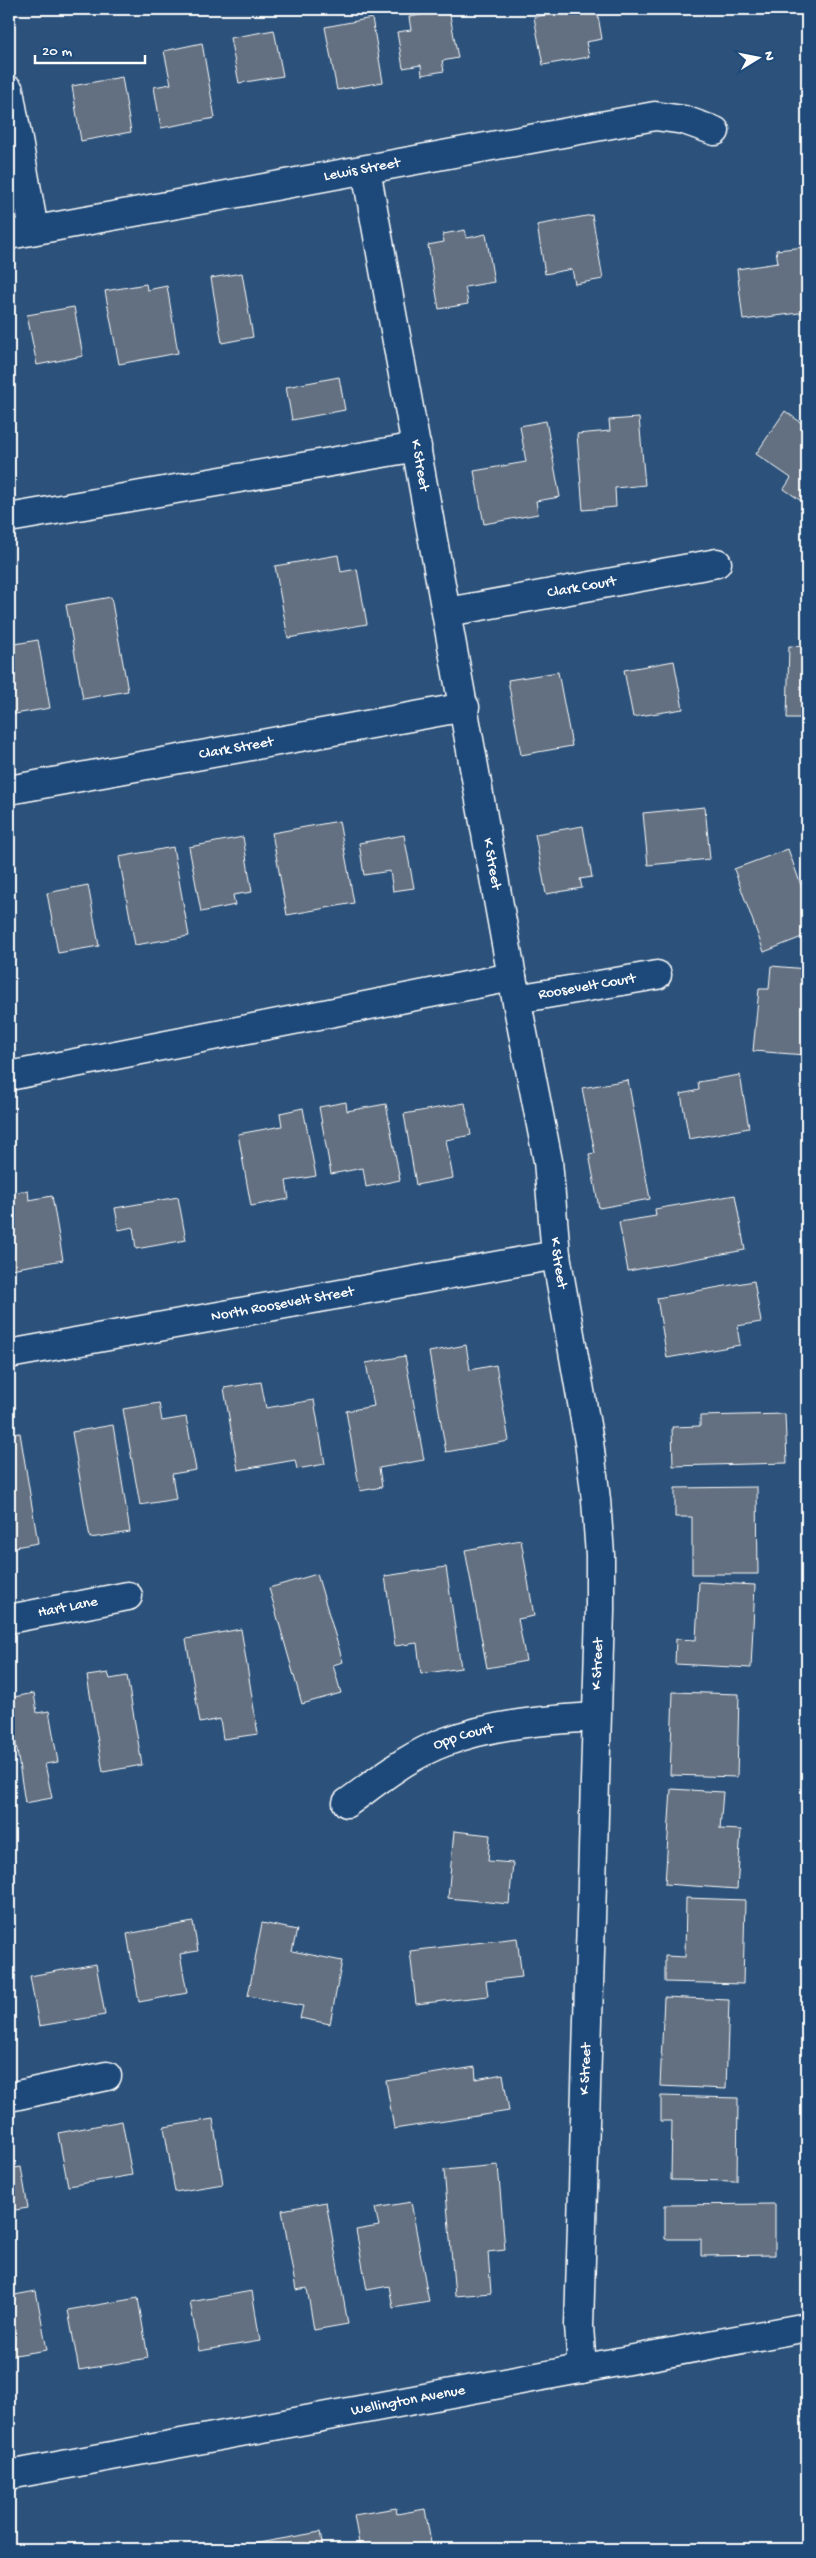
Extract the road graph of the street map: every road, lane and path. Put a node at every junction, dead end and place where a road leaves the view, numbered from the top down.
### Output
1 (9, 90) edge
2 (715, 131) dead end
3 (366, 170) junction
4 (21, 233) edge
5 (417, 447) junction
6 (9, 518) edge
7 (718, 563) dead end
8 (448, 612) junction
9 (465, 707) junction
10 (9, 790) edge
11 (657, 975) dead end
12 (514, 988) junction
13 (9, 1076) edge
14 (556, 1255) junction
15 (9, 1354) edge
16 (128, 1596) dead end
17 (9, 1619) edge
18 (596, 1717) junction
19 (347, 1803) dead end
20 (107, 2076) dead end
21 (9, 2097) edge
22 (807, 2327) edge
23 (582, 2368) junction
24 (9, 2475) edge

1 - 4 street
2 - 3 street, Lewis Street
3 - 4 street, Lewis Street
3 - 5 street, K Street
5 - 6 street
5 - 8 street, K Street
7 - 8 street, Clark Court
8 - 9 street, K Street
9 - 10 street, Clark Street
9 - 12 street, K Street
11 - 12 street, Roosevelt Court
12 - 13 street, Roosevelt Court
12 - 14 street, K Street
14 - 15 street, North Roosevelt Street
14 - 18 street, K Street
16 - 17 street, Hart Lane
18 - 19 street, Opp Court
18 - 23 street, K Street
20 - 21 street
22 - 23 street, Wellington Avenue
23 - 24 street, Wellington Avenue

